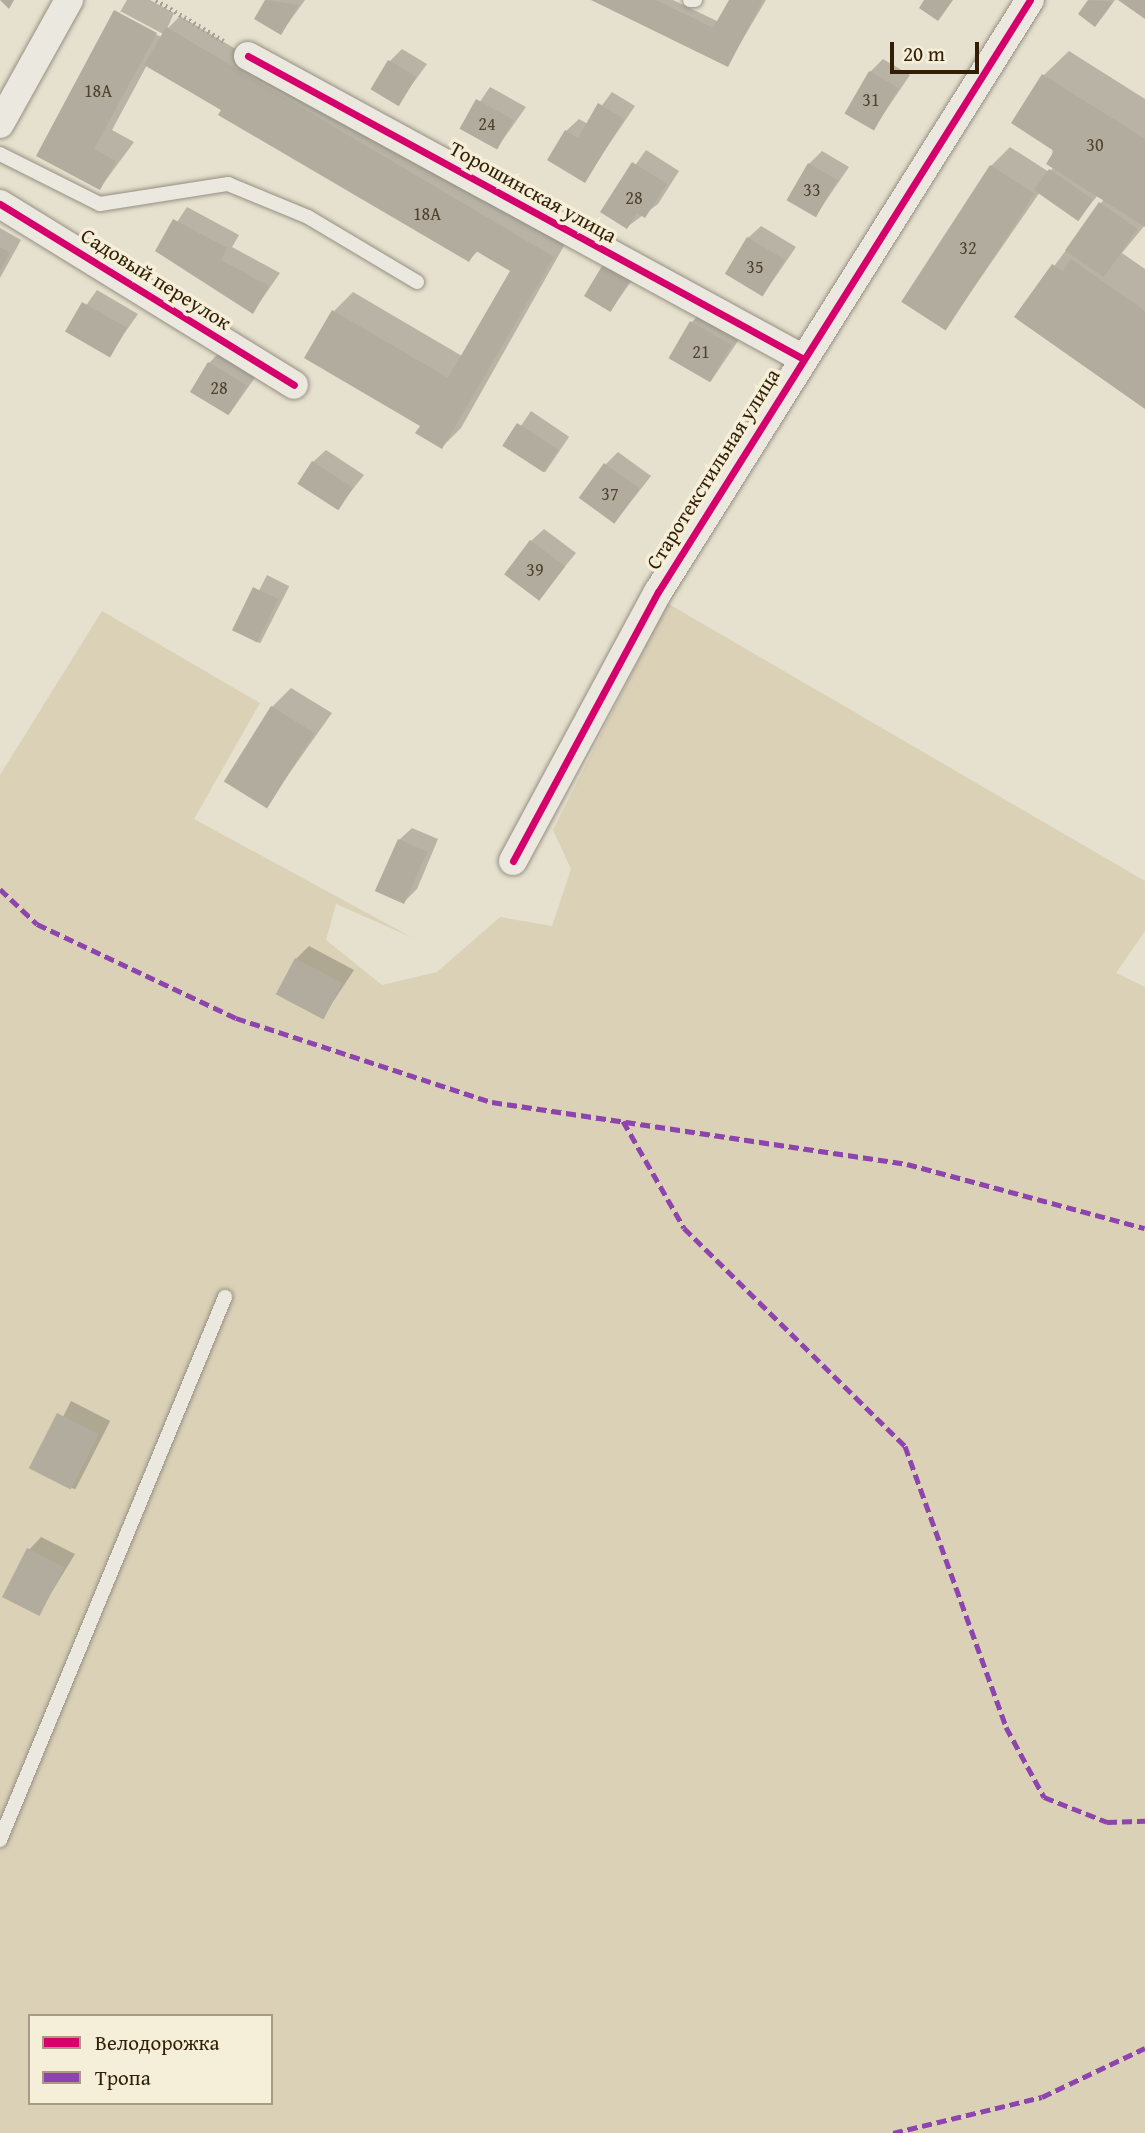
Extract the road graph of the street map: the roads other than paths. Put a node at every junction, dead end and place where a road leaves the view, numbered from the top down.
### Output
1 (69, 0) edge
2 (690, 0) edge
3 (695, 0) edge
4 (1030, 0) edge
5 (248, 56) road end
6 (0, 124) edge
7 (0, 154) edge
8 (0, 204) edge
9 (417, 282) dead end
10 (802, 358) junction
11 (294, 385) dead end
12 (513, 861) dead end
13 (225, 1297) dead end
14 (0, 1840) edge

1 - 6 street
2 - 3 lane
4 - 10 street, Старотекстильная улица
5 - 10 street, Торошинская улица
7 - 9 lane
8 - 11 street, Садовый переулок
10 - 12 street, Старотекстильная улица
13 - 14 lane

